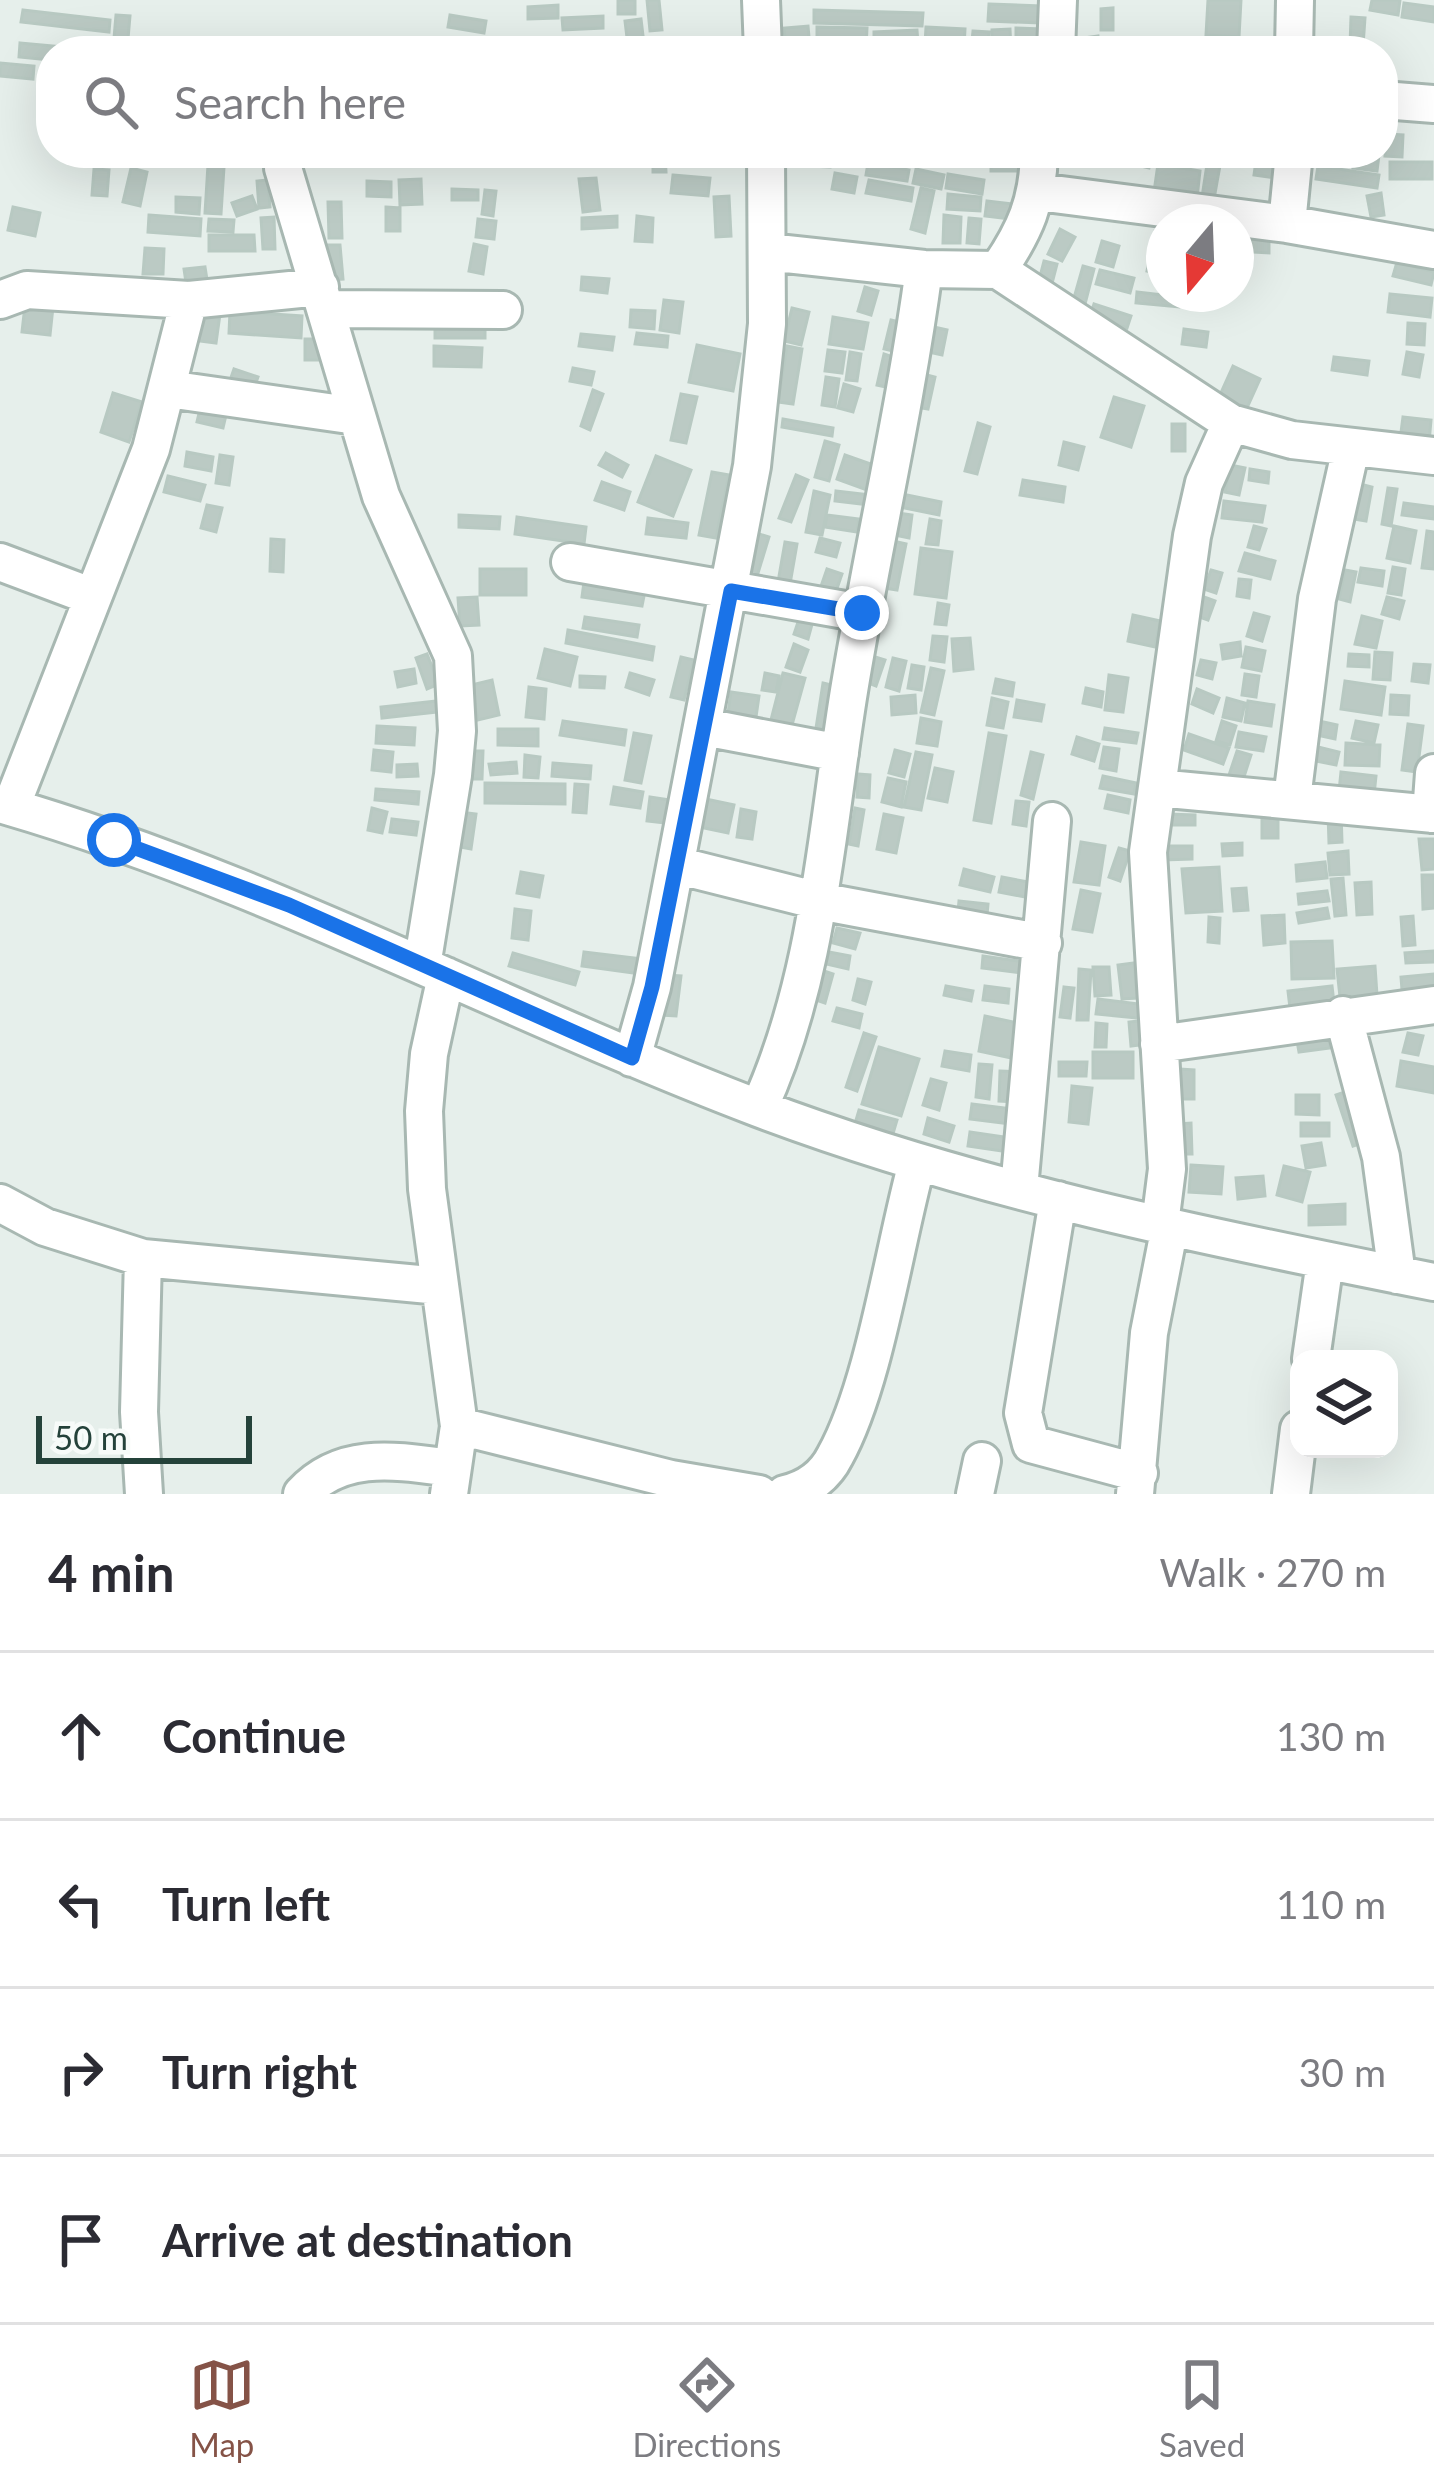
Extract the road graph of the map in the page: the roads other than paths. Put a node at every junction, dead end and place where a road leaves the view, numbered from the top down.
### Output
1 (761, 0) edge
2 (1058, 0) edge
3 (1295, 0) edge
4 (763, 36) edge
5 (1056, 36) edge
6 (1294, 36) edge
7 (1398, 101) edge
8 (1434, 104) edge
9 (283, 168) dead end
10 (766, 168) edge
11 (1039, 168) edge
12 (1293, 168) edge
13 (1038, 192) junction
14 (1288, 224) junction
15 (1434, 250) edge
16 (768, 253) junction
17 (925, 269) junction
18 (998, 270) junction
19 (322, 298) junction
20 (0, 300) edge
21 (189, 300) junction
22 (503, 310) dead end
23 (168, 389) junction
24 (356, 416) junction
25 (1231, 423) junction
26 (1351, 448) junction
27 (1434, 456) edge
28 (0, 562) edge
29 (570, 562) dead end
30 (731, 591) junction
31 (93, 596) junction
32 (862, 613) junction
33 (704, 727) junction
34 (840, 753) junction
35 (1434, 773) edge
36 (1157, 788) junction
37 (1292, 799) junction
38 (5, 806) edge
39 (1432, 814) edge
40 (1052, 821) dead end
41 (676, 865) junction
42 (819, 901) junction
43 (1043, 943) junction
44 (434, 971) junction
45 (1434, 1005) edge
46 (1343, 1015) junction
47 (1159, 1044) junction
48 (632, 1058) junction
49 (759, 1108) junction
50 (917, 1163) junction
51 (1019, 1189) junction
52 (1058, 1200) junction
53 (0, 1204) edge
54 (1165, 1225) junction
55 (143, 1258) junction
56 (1325, 1261) junction
57 (1397, 1275) junction
58 (1434, 1282) edge
59 (440, 1286) junction
60 (1312, 1350) edge
61 (458, 1426) junction
62 (1296, 1458) edge
63 (450, 1481) edge
64 (1137, 1483) edge
65 (144, 1494) edge
66 (302, 1494) edge
67 (760, 1494) edge
68 (785, 1494) edge
69 (1291, 1494) edge

1 - 4 street
2 - 5 street
3 - 6 street
7 - 8 street
9 - 19 street
10 - 16 street
11 - 13 street
12 - 14 street
13 - 14 street
13 - 18 street
14 - 15 street
16 - 17 street
16 - 30 street
17 - 18 street
17 - 32 street
18 - 25 street
19 - 21 street
19 - 22 street
19 - 24 street
20 - 21 street
21 - 23 street
23 - 24 street
23 - 31 street
24 - 44 street
25 - 26 street
25 - 36 street
26 - 27 street
26 - 37 street
28 - 31 street
29 - 30 street
30 - 32 street
30 - 33 street
31 - 38 street
32 - 34 street
33 - 34 street
33 - 41 street
34 - 42 street
35 - 39 street
36 - 37 street
36 - 47 street
37 - 39 street
38 - 44 street
40 - 43 street
41 - 42 street
41 - 48 street
42 - 43 street
42 - 49 street
43 - 51 street
44 - 48 street
44 - 59 street
45 - 46 street
46 - 47 street
46 - 57 street
47 - 54 street
48 - 49 street
49 - 50 street
50 - 51 street
50 - 68 street
51 - 52 street
52 - 54 street
52 - 64 street
53 - 55 street
54 - 56 street
54 - 64 street
55 - 59 street
55 - 65 street
56 - 57 street
56 - 60 street
57 - 58 street
59 - 61 street
61 - 63 street
61 - 67 street
62 - 69 street
63 - 66 street

